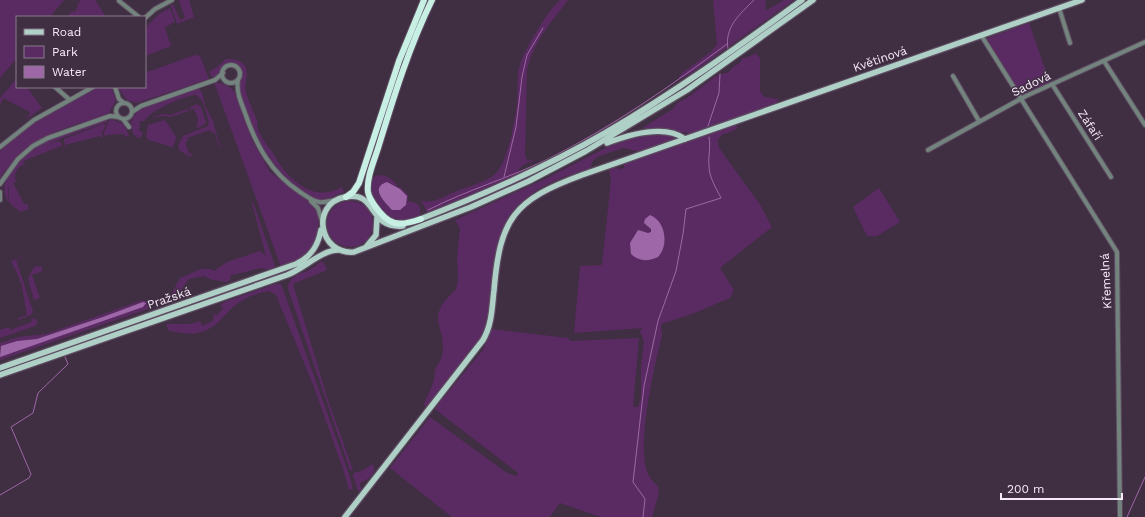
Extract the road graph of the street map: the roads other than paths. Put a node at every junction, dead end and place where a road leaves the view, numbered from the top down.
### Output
1 (172, 0) edge
2 (424, 0) edge
3 (432, 0) edge
4 (802, 0) edge
5 (813, 0) edge
6 (1082, 0) edge
7 (119, 1) dead end
8 (1059, 8) junction
9 (137, 16) edge
10 (146, 17) edge
11 (981, 35) junction
12 (1145, 42) edge
13 (1070, 43) dead end
14 (1104, 61) junction
15 (223, 73) junction
16 (953, 76) dead end
17 (215, 80) junction
18 (238, 80) junction
19 (227, 82) junction
20 (1052, 84) junction
21 (56, 88) edge
22 (92, 88) edge
23 (115, 88) edge
24 (237, 90) junction
25 (119, 99) junction
26 (1021, 99) junction
27 (70, 100) junction
28 (127, 104) junction
29 (118, 106) junction
30 (141, 106) junction
31 (116, 111) junction
32 (132, 112) junction
33 (110, 116) junction
34 (130, 117) junction
35 (120, 118) junction
36 (980, 121) junction
37 (1145, 125) edge
38 (685, 139) junction
39 (0, 147) edge
40 (928, 150) dead end
41 (586, 151) junction
42 (371, 172) junction
43 (1111, 177) dead end
44 (0, 184) edge
45 (0, 192) edge
46 (346, 197) junction
47 (308, 198) junction
48 (0, 200) edge
49 (337, 200) junction
50 (369, 204) junction
51 (376, 215) junction
52 (421, 219) junction
53 (322, 224) junction
54 (361, 250) junction
55 (341, 251) junction
56 (0, 368) edge
57 (0, 375) edge
58 (346, 517) edge
59 (1120, 517) edge

1 - 10 street
2 - 46 highway
3 - 42 highway
4 - 52 main road
5 - 41 main road
6 - 8 main road, Květinová
7 - 9 street
8 - 11 main road, Květinová
8 - 13 street
11 - 26 street, Křemelná
11 - 38 main road, Květinová
12 - 14 street, Sadová
14 - 20 street, Sadová
14 - 37 street
15 - 17 street
15 - 18 street
15 - 19 street
16 - 36 street
17 - 19 street
17 - 30 street
18 - 19 street
18 - 24 street
19 - 24 street
20 - 26 street, Sadová
20 - 43 street, Záfaří
21 - 27 street
22 - 27 street
23 - 25 street
24 - 47 street
25 - 28 street
25 - 29 street
26 - 36 street, Sadová
26 - 59 street, Křemelná
27 - 39 street
28 - 29 street
28 - 30 street
28 - 32 street
29 - 31 street
30 - 32 street
31 - 33 street
31 - 35 street
32 - 34 street
33 - 35 street
33 - 44 street
34 - 35 street
34 - 35 street
36 - 40 street, Sadová
38 - 41 main road
38 - 58 main road, Květinová
41 - 54 main road
42 - 50 highway
42 - 52 highway
45 - 48 street
46 - 49 main road
46 - 50 main road
47 - 49 street
47 - 53 street
49 - 53 main road
50 - 51 main road
51 - 52 main road
51 - 54 main road
53 - 55 main road
53 - 56 main road, Pražská
54 - 55 main road
55 - 57 main road, Pražská

